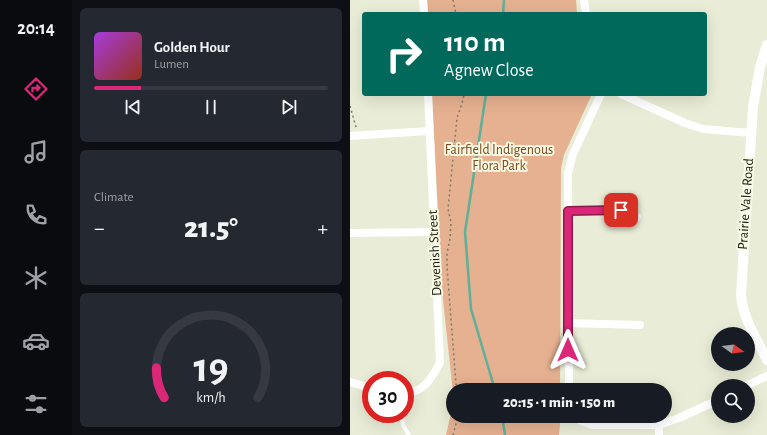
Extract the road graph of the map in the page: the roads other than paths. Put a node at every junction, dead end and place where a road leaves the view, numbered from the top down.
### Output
1 (423, 0) edge
2 (584, 0) edge
3 (424, 12) edge
4 (586, 12) edge
5 (767, 45) edge
6 (428, 96) edge
7 (600, 96) edge
8 (626, 96) edge
9 (429, 131) junction
10 (751, 133) junction
11 (354, 135) edge
12 (568, 211) junction
13 (637, 217) dead end
14 (434, 232) junction
15 (350, 233) edge
16 (568, 323) junction
17 (640, 325) dead end
18 (767, 360) edge
19 (767, 376) edge
20 (350, 382) edge
21 (755, 382) edge
22 (569, 383) edge
23 (362, 385) edge
24 (414, 392) edge
25 (711, 403) edge
26 (403, 423) edge
27 (587, 423) edge
28 (658, 425) junction
29 (409, 435) edge
30 (659, 435) edge

1 - 3 street
2 - 4 street
5 - 10 street, Prairie Vale Road
6 - 9 street, Devenish Street
7 - 12 street
8 - 10 street
9 - 11 street
9 - 14 street, Devenish Street
10 - 18 street, Prairie Vale Road
12 - 13 street
12 - 16 street
14 - 15 street
14 - 24 street, Devenish Street
16 - 17 street
16 - 22 street
19 - 21 street
20 - 23 street
25 - 28 street
26 - 29 lane
27 - 28 street
28 - 30 street

